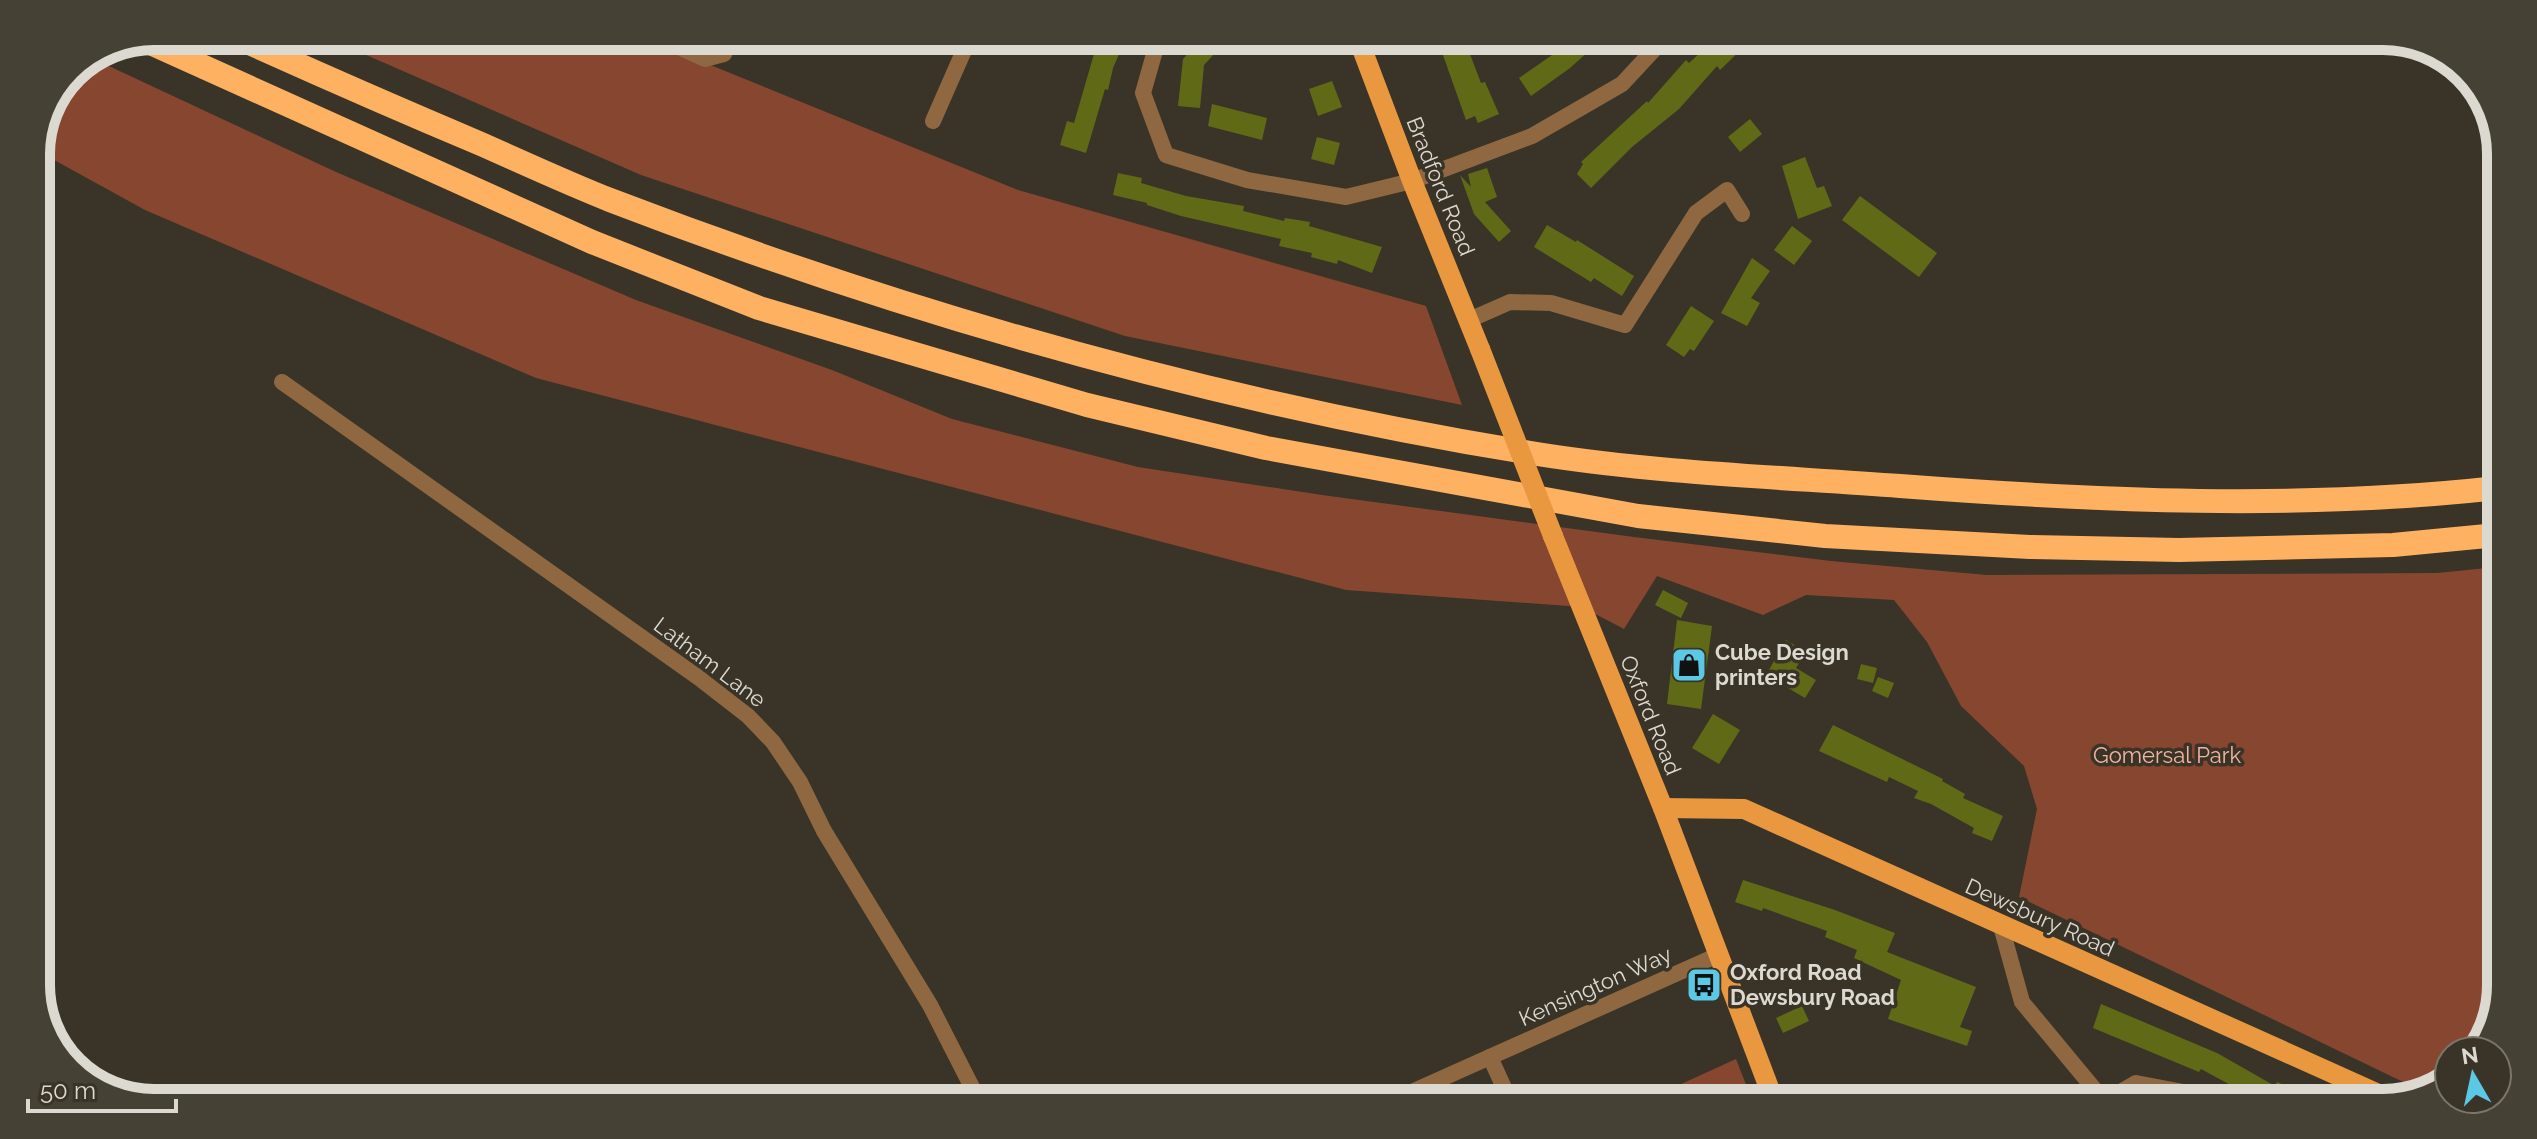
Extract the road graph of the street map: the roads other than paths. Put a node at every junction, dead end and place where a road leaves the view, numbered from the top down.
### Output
1 (166, 50) edge
2 (266, 50) edge
3 (685, 50) edge
4 (721, 50) edge
5 (964, 50) edge
6 (1155, 50) edge
7 (1362, 50) edge
8 (1654, 50) edge
9 (933, 121) dead end
10 (1412, 181) junction
11 (1742, 214) dead end
12 (1469, 320) junction
13 (1480, 349) joint
14 (282, 382) dead end
15 (2487, 489) edge
16 (2487, 536) edge
17 (1663, 808) junction
18 (2001, 926) junction
19 (1718, 955) junction
20 (1490, 1057) junction
21 (973, 1089) edge
22 (1418, 1089) edge
23 (1505, 1089) edge
24 (1769, 1089) edge
25 (2094, 1089) edge
26 (2126, 1089) edge
27 (2168, 1089) edge
28 (2367, 1089) edge

1 - 16 highway
2 - 15 highway
3 - 4 street
5 - 9 street
6 - 10 street
7 - 10 main road, Bradford Road
8 - 10 street
10 - 12 main road, Bradford Road
11 - 12 street
12 - 13 main road, Bradford Road
13 - 17 main road, Oxford Road, bridge
14 - 21 street, Latham Lane
17 - 18 main road, Dewsbury Road
17 - 19 main road, Oxford Road
18 - 25 street
18 - 28 main road, Dewsbury Road
19 - 20 street, Kensington Way
19 - 24 main road, Oxford Road
20 - 22 street, Kensington Way
20 - 23 street
26 - 27 street

